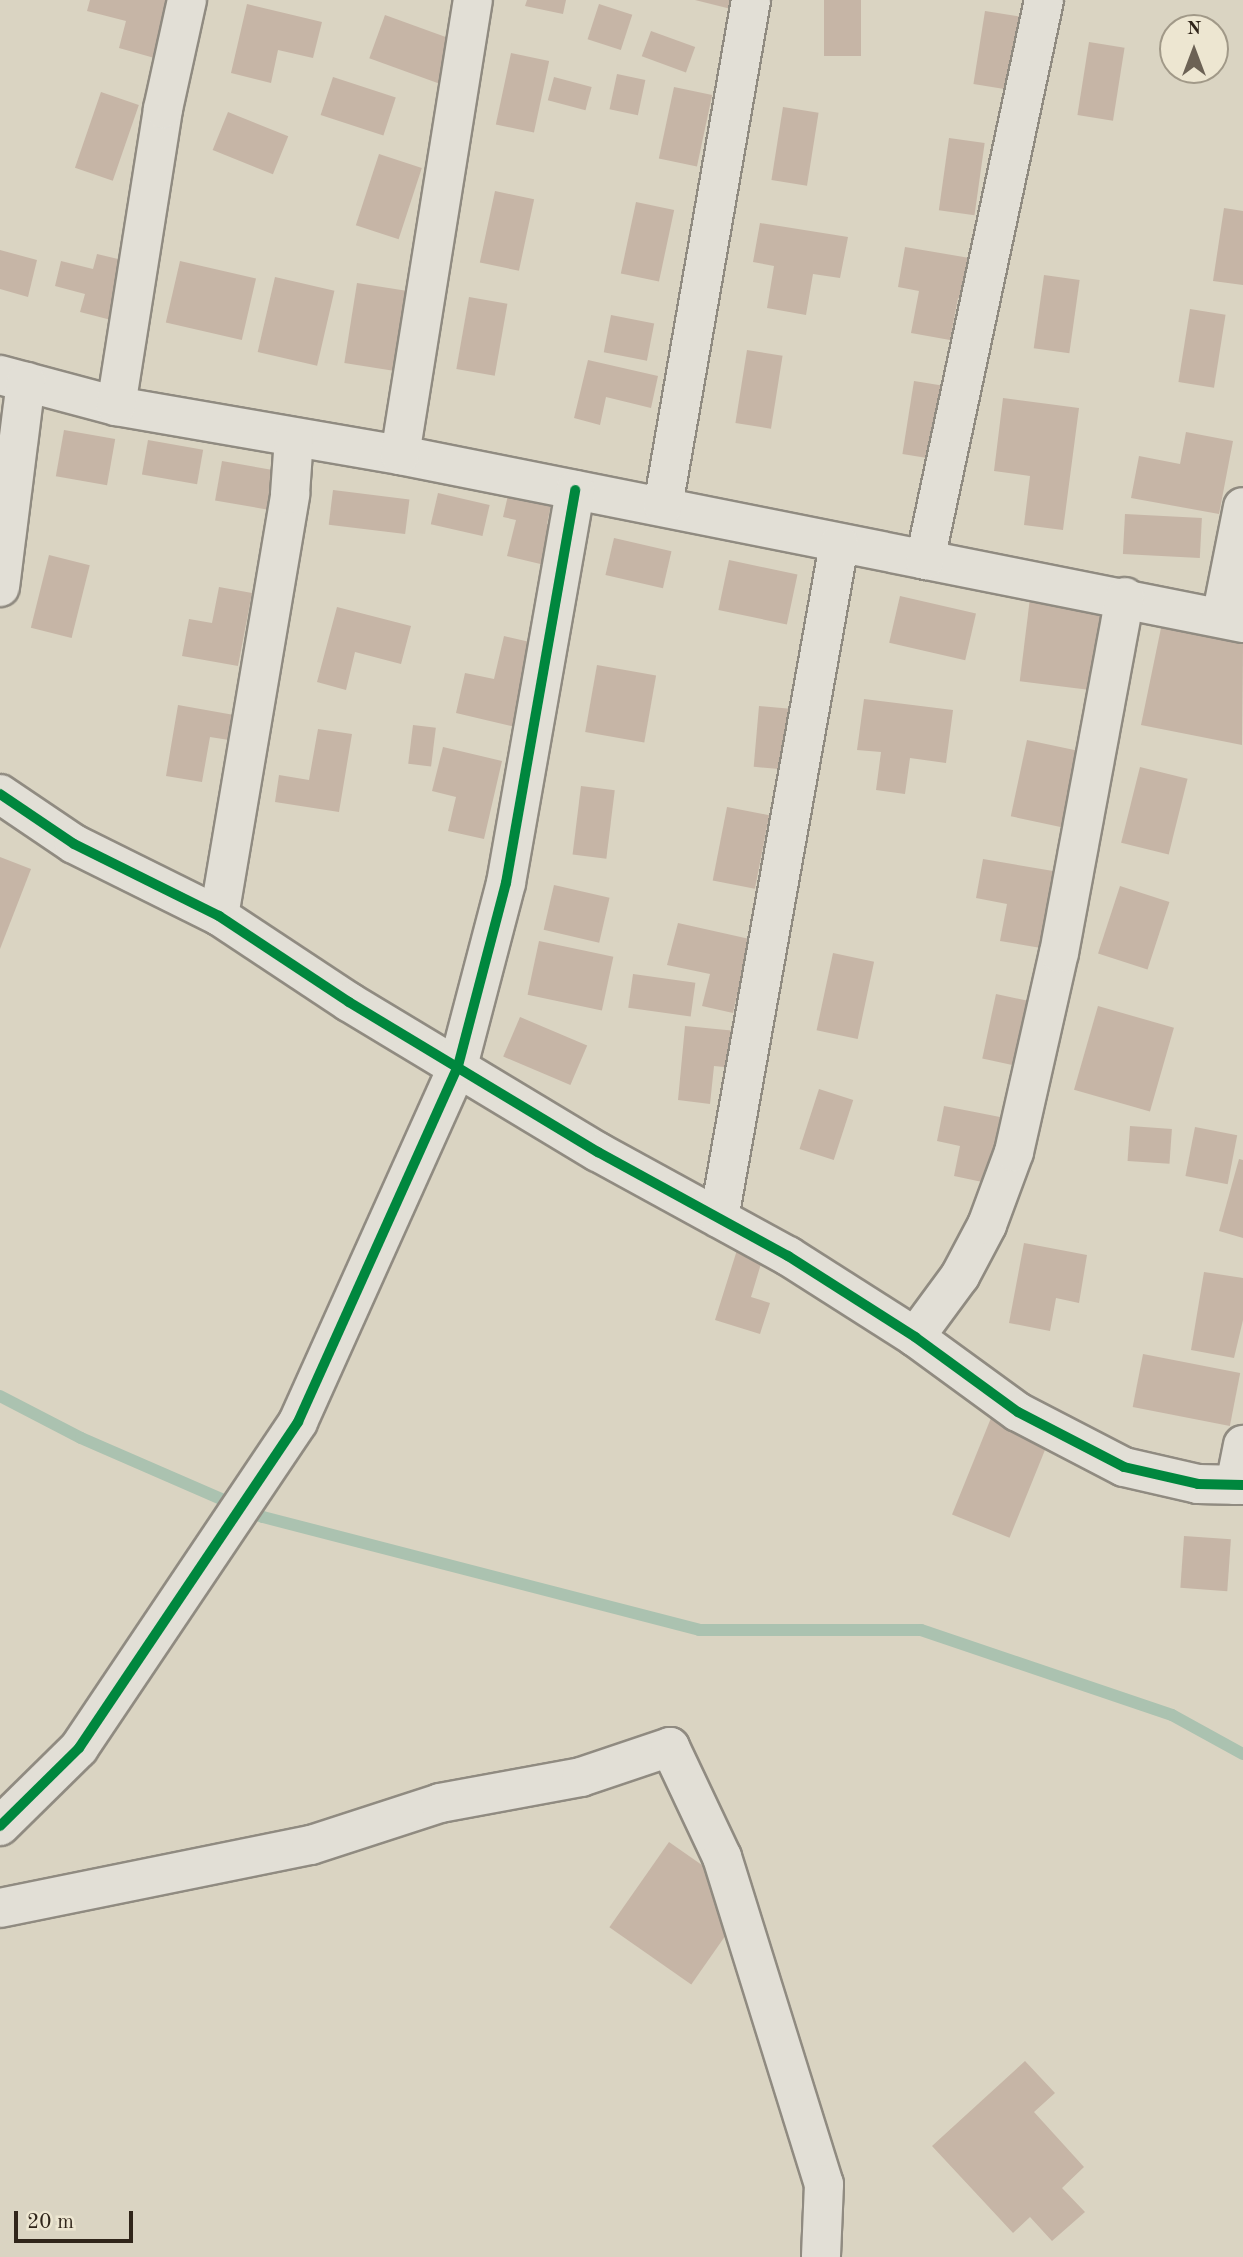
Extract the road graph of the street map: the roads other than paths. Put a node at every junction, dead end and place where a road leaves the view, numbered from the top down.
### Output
1 (187, 0) edge
2 (473, 0) edge
3 (751, 0) edge
4 (1044, 0) edge
5 (13, 378) edge
6 (116, 406) junction
7 (294, 438) junction
8 (400, 456) junction
9 (575, 490) junction
10 (663, 506) junction
11 (1243, 507) edge
12 (839, 544) junction
13 (925, 560) junction
14 (0, 587) edge
15 (1125, 597) junction
16 (1232, 620) edge
17 (0, 794) edge
18 (219, 916) junction
19 (458, 1066) junction
20 (719, 1218) junction
21 (915, 1337) junction
22 (1243, 1444) edge
23 (1239, 1485) edge
24 (0, 1826) edge
25 (0, 1908) edge
26 (821, 2257) edge

1 - 6 street
2 - 8 street
3 - 10 street
4 - 13 street
5 - 6 street
5 - 14 street
6 - 7 street
7 - 8 street
7 - 18 street
8 - 9 street
9 - 10 street
9 - 19 street
10 - 12 street
11 - 16 street
12 - 13 street
12 - 20 street
13 - 15 street
15 - 16 street
15 - 21 street
17 - 18 street
18 - 19 street
19 - 20 street
19 - 24 street
20 - 21 street
21 - 23 street
22 - 23 street
25 - 26 street

